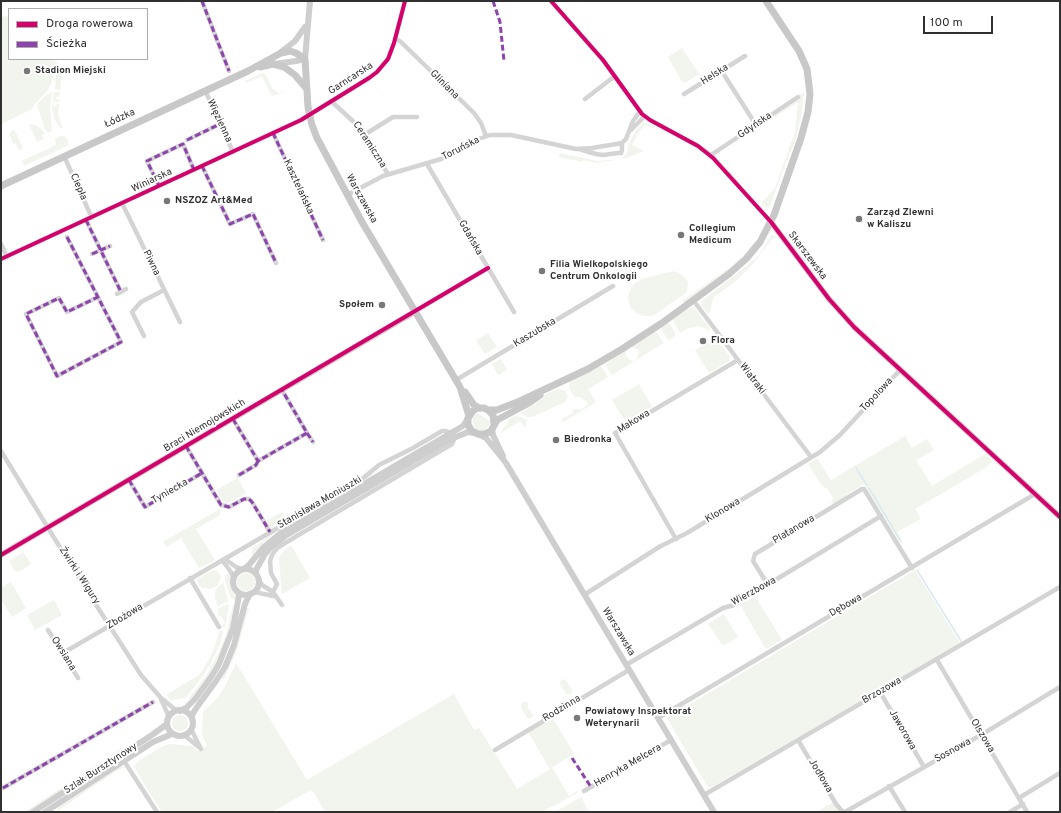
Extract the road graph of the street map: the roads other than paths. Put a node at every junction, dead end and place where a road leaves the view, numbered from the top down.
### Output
1 (202, 1) edge
2 (310, 1) edge
3 (405, 1) edge
4 (551, 1) edge
5 (767, 2) edge
6 (307, 24) junction
7 (395, 38) junction
8 (281, 52) junction
9 (745, 56) dead end
10 (305, 58) junction
11 (273, 64) junction
12 (721, 70) junction
13 (228, 71) dead end
14 (248, 71) junction
15 (615, 76) junction
16 (306, 88) junction
17 (204, 90) junction
18 (684, 94) dead end
19 (798, 97) dead end
20 (585, 99) dead end
21 (331, 101) junction
22 (640, 111) junction
23 (309, 115) junction
24 (645, 116) junction
25 (417, 117) dead end
26 (220, 124) junction
27 (756, 125) junction
28 (630, 131) junction
29 (273, 133) junction
30 (364, 135) junction
31 (486, 136) junction
32 (187, 140) dead end
33 (622, 143) junction
34 (602, 146) junction
35 (580, 149) junction
36 (233, 152) junction
37 (603, 155) junction
38 (711, 155) junction
39 (64, 156) junction
40 (427, 164) junction
41 (202, 166) junction
42 (194, 170) junction
43 (388, 174) junction
44 (1, 186) edge
45 (159, 186) junction
46 (347, 195) junction
47 (122, 203) junction
48 (92, 218) junction
49 (86, 220) junction
50 (772, 222) junction
51 (67, 237) dead end
52 (323, 240) dead end
53 (1, 244) edge
54 (110, 246) dead end
55 (101, 250) junction
56 (92, 254) dead end
57 (7, 257) junction
58 (1, 259) edge
59 (276, 263) dead end
60 (488, 268) junction
61 (613, 286) dead end
62 (126, 289) dead end
63 (164, 290) junction
64 (98, 297) junction
65 (694, 300) junction
66 (416, 311) junction
67 (514, 312) dead end
68 (180, 322) dead end
69 (144, 336) dead end
70 (738, 360) junction
71 (900, 370) junction
72 (456, 380) junction
73 (554, 386) junction
74 (460, 387) junction
75 (282, 390) junction
76 (479, 408) junction
77 (488, 410) junction
78 (468, 417) junction
79 (233, 419) junction
80 (855, 419) joint
81 (493, 427) junction
82 (307, 433) junction
83 (477, 434) junction
84 (453, 435) junction
85 (313, 442) dead end
86 (186, 446) junction
87 (1, 451) edge
88 (811, 457) junction
89 (258, 461) junction
90 (506, 463) junction
91 (202, 473) junction
92 (239, 475) dead end
93 (129, 480) junction
94 (1035, 494) junction
95 (881, 516) junction
96 (1060, 517) edge
97 (48, 528) junction
98 (270, 532) junction
99 (676, 539) junction
100 (1, 555) edge
101 (224, 560) junction
102 (912, 568) junction
103 (243, 569) junction
104 (257, 577) junction
105 (188, 579) junction
106 (234, 579) junction
107 (768, 585) junction
108 (1060, 587) edge
109 (237, 591) junction
110 (252, 593) junction
111 (273, 595) junction
112 (584, 595) junction
113 (282, 605) dead end
114 (110, 625) junction
115 (219, 627) dead end
116 (48, 630) dead end
117 (63, 653) junction
118 (937, 660) junction
119 (627, 667) junction
120 (78, 678) dead end
121 (1060, 687) edge
122 (880, 692) junction
123 (160, 698) junction
124 (153, 702) dead end
125 (178, 711) junction
126 (658, 718) junction
127 (192, 719) junction
128 (168, 721) junction
129 (191, 729) junction
130 (172, 734) junction
131 (982, 735) junction
132 (184, 736) junction
133 (671, 740) junction
134 (798, 740) junction
135 (495, 750) dead end
136 (124, 761) junction
137 (924, 767) junction
138 (1060, 773) edge
139 (889, 786) junction
140 (3, 788) dead end
141 (584, 791) dead end
142 (704, 795) junction
143 (1019, 798) junction
144 (1023, 804) junction
145 (33, 812) edge
146 (45, 812) edge
147 (157, 812) edge
148 (714, 812) edge
149 (844, 812) edge
150 (905, 812) edge
151 (1010, 812) edge
152 (1027, 812) edge

1 - 13 street
2 - 6 main road, Warszawska
3 - 7 street, Garncarska
4 - 15 street, Skarszewska
5 - 50 main road
6 - 8 main road
6 - 10 main road, Warszawska
7 - 21 street, Garncarska
7 - 31 street, Gliniana
8 - 10 main road
8 - 14 main road, Łódzka
9 - 12 street, Helska
10 - 11 main road
10 - 16 main road, Warszawska
11 - 14 main road, Łódzka
11 - 16 main road
12 - 18 street, Helska
12 - 27 street
14 - 17 main road, Łódzka
15 - 20 street
15 - 22 street, Skarszewska
16 - 23 main road, Warszawska
17 - 26 street, Więzienna
17 - 39 main road, Łódzka
19 - 27 street, Gdyńska
21 - 23 street, Garncarska
21 - 30 street, Ceramiczna
22 - 24 street, Skarszewska
22 - 28 street
23 - 29 street, Winiarska
23 - 46 main road, Warszawska
24 - 28 street
24 - 38 street, Skarszewska
25 - 30 street
26 - 32 street
26 - 36 street, Więzienna
27 - 38 street, Gdyńska
28 - 33 street
29 - 36 street, Winiarska
29 - 52 street, Kasztelańska
30 - 43 street, Ceramiczna
31 - 35 street, Toruńska
31 - 40 street, Toruńska
33 - 34 street, Toruńska
33 - 37 street
34 - 35 street, Toruńska
34 - 37 street
35 - 37 street, Toruńska
36 - 41 street, Winiarska
38 - 50 street, Skarszewska
39 - 44 main road, Łódzka
39 - 48 street, Ciepła
40 - 43 street, Toruńska
40 - 60 street, Gdańska
41 - 42 street, Winiarska
41 - 59 street
42 - 45 street, Winiarska
42 - 45 street
43 - 46 street, Toruńska
45 - 47 street, Winiarska
46 - 66 main road, Warszawska
47 - 48 street, Winiarska
47 - 63 street, Piwna
48 - 49 street, Winiarska
49 - 55 street
49 - 57 street, Winiarska
50 - 65 main road
50 - 71 main road, Skarszewska
51 - 64 street
53 - 57 street
54 - 55 street
55 - 56 street
55 - 62 street
57 - 58 street, Winiarska
60 - 66 street
60 - 67 street, Gdańska
61 - 72 street, Kaszubska
63 - 68 street, Piwna
63 - 69 street
64 - 64 street
65 - 70 street, Wiatraki
65 - 73 main road
66 - 72 main road, Warszawska
66 - 75 main road, Braci Niemojowskich
70 - 88 street, Wiatraki
70 - 99 street, Makowa
71 - 80 street, Topolowa
71 - 94 main road, Skarszewska
72 - 74 main road, Warszawska
73 - 77 main road
73 - 81 main road
74 - 76 main road, Warszawska
74 - 78 main road, Warszawska
75 - 79 main road, Braci Niemojowskich
75 - 82 street
76 - 77 main road
76 - 78 main road
77 - 81 main road
78 - 83 main road
78 - 84 main road, Stanisława Moniuszki
79 - 86 main road, Braci Niemojowskich
79 - 89 street
80 - 88 street, Klonowa
81 - 83 main road
81 - 90 main road, Warszawska
82 - 85 street
82 - 89 street
83 - 84 main road, Stanisława Moniuszki
83 - 90 main road, Warszawska
84 - 98 street, Stanisława Moniuszki
84 - 103 main road, Stanisława Moniuszki
84 - 104 main road, Stanisława Moniuszki
84 - 111 street, Stanisława Moniuszki
86 - 91 street
86 - 93 main road, Braci Niemojowskich
87 - 97 street, Żwirki i Wigury
88 - 99 street, Klonowa
89 - 92 street
90 - 112 main road, Warszawska
91 - 93 street, Tyniecka
91 - 98 street
93 - 97 main road, Braci Niemojowskich
94 - 96 main road, Skarszewska
94 - 102 street, Dębowa
95 - 102 street
95 - 107 street, Wierzbowa
95 - 107 street, Platanowa
97 - 100 main road, Braci Niemojowskich
97 - 114 street, Żwirki i Wigury
98 - 101 street, Stanisława Moniuszki
99 - 112 street, Klonowa
101 - 103 street
101 - 105 street, Stanisława Moniuszki
101 - 106 street
102 - 126 street, Dębowa
103 - 104 main road
103 - 106 main road
104 - 110 main road
104 - 111 street
105 - 114 street, Zbożowa
105 - 115 street
106 - 109 main road
107 - 119 street, Wierzbowa
108 - 118 street, Brzozowa
109 - 110 main road
109 - 125 main road
110 - 111 street
110 - 127 main road
111 - 113 street
112 - 119 main road, Warszawska
114 - 117 street, Zbożowa
114 - 123 street, Żwirki i Wigury
116 - 117 street, Owsiana
117 - 120 street, Owsiana
118 - 122 street, Brzozowa
118 - 131 street, Olszowa
119 - 126 main road, Warszawska
119 - 135 street, Rodzinna
121 - 131 street, Sosnowa
122 - 134 street, Brzozowa
122 - 137 street, Jaworowa
123 - 125 street, Żwirki i Wigury
123 - 128 street, Żwirki i Wigury
124 - 140 street
125 - 127 main road
125 - 128 main road
126 - 133 main road, Warszawska
127 - 129 main road
128 - 130 main road
128 - 145 main road, Szlak Bursztynowy
129 - 132 main road
129 - 132 street
130 - 132 main road
130 - 136 main road, Szlak Bursztynowy
131 - 137 street, Sosnowa
131 - 143 street, Olszowa
133 - 141 street, Henryka Melcera
133 - 142 main road, Warszawska
134 - 142 street, Brzozowa
134 - 149 street, Jodłowa
136 - 146 main road, Szlak Bursztynowy
136 - 147 street
137 - 139 street, Sosnowa
138 - 143 street
139 - 149 street, Sosnowa
139 - 150 street
142 - 148 main road, Warszawska
143 - 144 street, Olszowa
144 - 151 street
144 - 152 street, Olszowa

